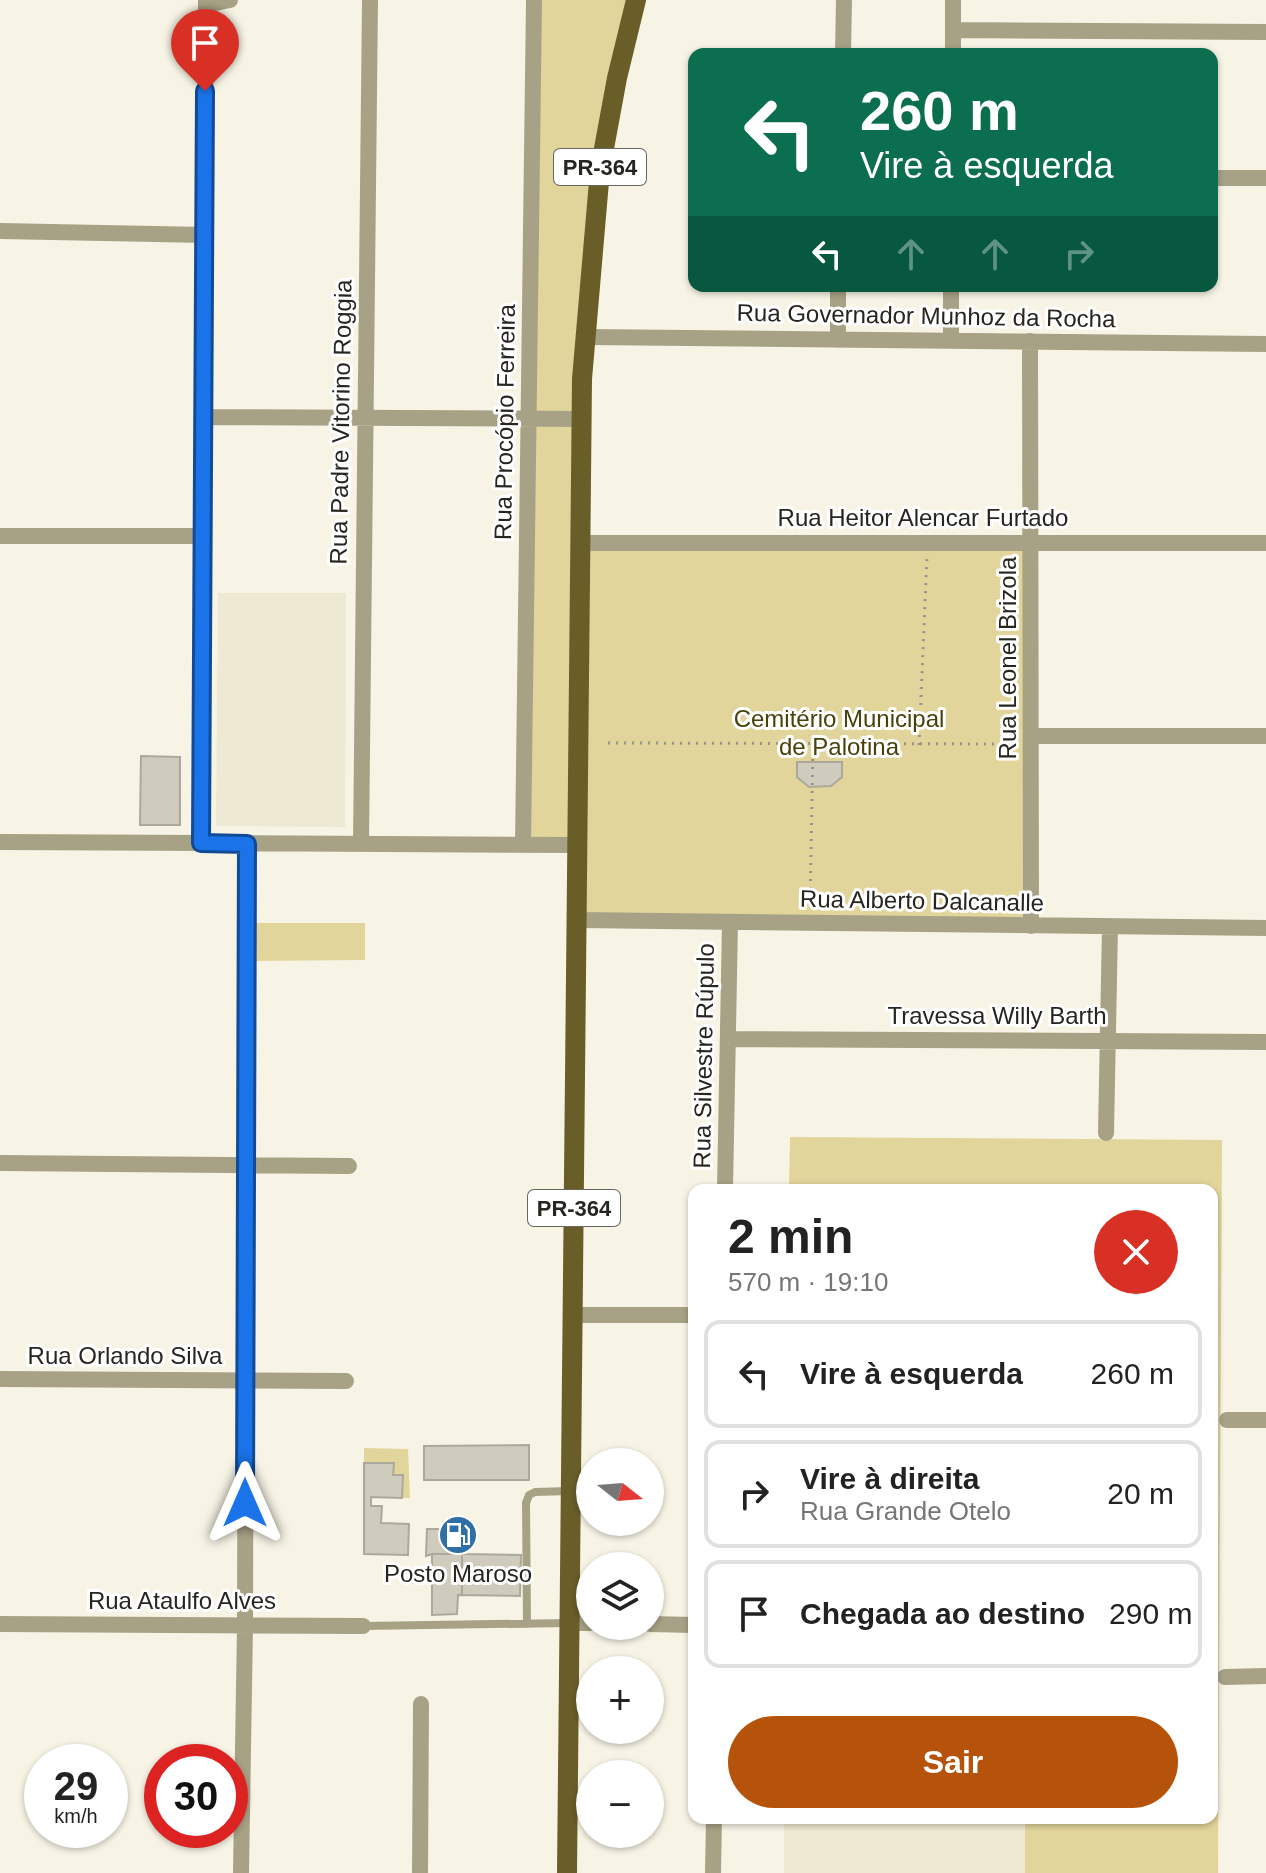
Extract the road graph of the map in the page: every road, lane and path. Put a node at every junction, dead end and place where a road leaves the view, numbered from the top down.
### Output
1 (230, 0) edge
2 (370, 0) edge
3 (534, 0) edge
4 (636, 0) edge
5 (844, 0) edge
6 (953, 0) edge
7 (206, 2) edge
8 (953, 30) junction
9 (1266, 32) edge
10 (843, 48) edge
11 (953, 48) edge
12 (1218, 178) edge
13 (1266, 178) edge
14 (0, 231) edge
15 (205, 235) junction
16 (838, 292) edge
17 (951, 292) edge
18 (586, 337) junction
19 (838, 340) junction
20 (951, 341) junction
21 (1030, 341) junction
22 (1266, 344) edge
23 (204, 417) junction
24 (365, 418) junction
25 (529, 419) junction
26 (582, 419) junction
27 (0, 536) edge
28 (203, 536) junction
29 (1032, 541) junction
30 (579, 543) junction
31 (1266, 543) edge
32 (927, 553) dead end
33 (1031, 736) junction
34 (1266, 736) edge
35 (608, 743) dead end
36 (1013, 744) dead end
37 (813, 745) junction
38 (919, 745) junction
39 (0, 842) edge
40 (201, 843) junction
41 (247, 844) junction
42 (361, 844) junction
43 (523, 845) junction
44 (578, 845) junction
45 (578, 920) junction
46 (730, 922) junction
47 (809, 924) junction
48 (1031, 926) junction
49 (1110, 927) junction
50 (1266, 928) edge
51 (728, 1039) junction
52 (1108, 1040) junction
53 (1266, 1042) edge
54 (1106, 1133) dead end
55 (0, 1163) edge
56 (247, 1166) junction
57 (349, 1166) dead end
58 (725, 1184) edge
59 (573, 1315) junction
60 (688, 1315) edge
61 (0, 1379) edge
62 (246, 1381) junction
63 (346, 1381) dead end
64 (1227, 1420) dead end
65 (1266, 1420) edge
66 (570, 1491) junction
67 (569, 1623) junction
68 (576, 1623) edge
69 (0, 1624) edge
70 (527, 1624) junction
71 (664, 1624) edge
72 (688, 1625) edge
73 (245, 1626) junction
74 (363, 1626) joint
75 (1266, 1676) edge
76 (1225, 1677) dead end
77 (421, 1704) dead end
78 (714, 1824) edge
79 (241, 1873) edge
80 (420, 1873) edge
81 (567, 1873) edge
82 (713, 1873) edge

1 - 7 street
2 - 24 street, Rua Padre Vitorino Roggia
3 - 25 street, Rua Procópio Ferreira
4 - 18 main road, PR-364
5 - 10 street
6 - 8 street
7 - 15 street
8 - 9 street
8 - 11 street
12 - 13 street
14 - 15 street
15 - 23 street
16 - 19 street
17 - 20 street
18 - 19 street, Rua Governador Munhoz da Rocha
18 - 26 main road, PR-364
19 - 20 street, Rua Governador Munhoz da Rocha
20 - 21 street, Rua Governador Munhoz da Rocha
21 - 22 street, Rua Governador Munhoz da Rocha
21 - 29 street, Rua Leonel Brizola
23 - 24 street
23 - 28 street
24 - 25 street
24 - 42 street, Rua Padre Vitorino Roggia
25 - 26 street
25 - 43 street, Rua Procópio Ferreira
26 - 30 main road, PR-364
27 - 28 street
28 - 40 street
29 - 30 street, Rua Heitor Alencar Furtado
29 - 31 street, Rua Heitor Alencar Furtado
29 - 33 street, Rua Leonel Brizola
30 - 44 main road, PR-364
32 - 38 path
33 - 34 street
33 - 48 street, Rua Leonel Brizola
35 - 37 path
36 - 38 path
37 - 38 path
37 - 47 path
39 - 40 street
40 - 41 street
41 - 42 street
41 - 56 street
42 - 43 street
43 - 44 street
44 - 45 main road, PR-364
45 - 46 street, Rua Alberto Dalcanalle
45 - 59 main road, PR-364
46 - 47 street, Rua Alberto Dalcanalle
46 - 51 street, Rua Silvestre Rúpulo
47 - 48 street, Rua Alberto Dalcanalle
48 - 49 street, Rua Alberto Dalcanalle
49 - 50 street, Rua Alberto Dalcanalle
49 - 52 street
51 - 52 street, Travessa Willy Barth
51 - 58 street, Rua Silvestre Rúpulo
52 - 53 street, Travessa Willy Barth
52 - 54 street
55 - 56 street
56 - 57 street
56 - 62 street
59 - 60 street
59 - 66 main road, PR-364
61 - 62 street, Rua Orlando Silva
62 - 63 street, Rua Orlando Silva
62 - 73 street
64 - 65 street
66 - 67 main road, PR-364
66 - 70 lane
67 - 68 street
67 - 70 lane
67 - 81 main road, PR-364
69 - 73 street, Rua Ataulfo Alves
70 - 74 lane
71 - 72 street
73 - 74 street, Rua Ataulfo Alves
73 - 79 street
75 - 76 street
77 - 80 street
78 - 82 street

